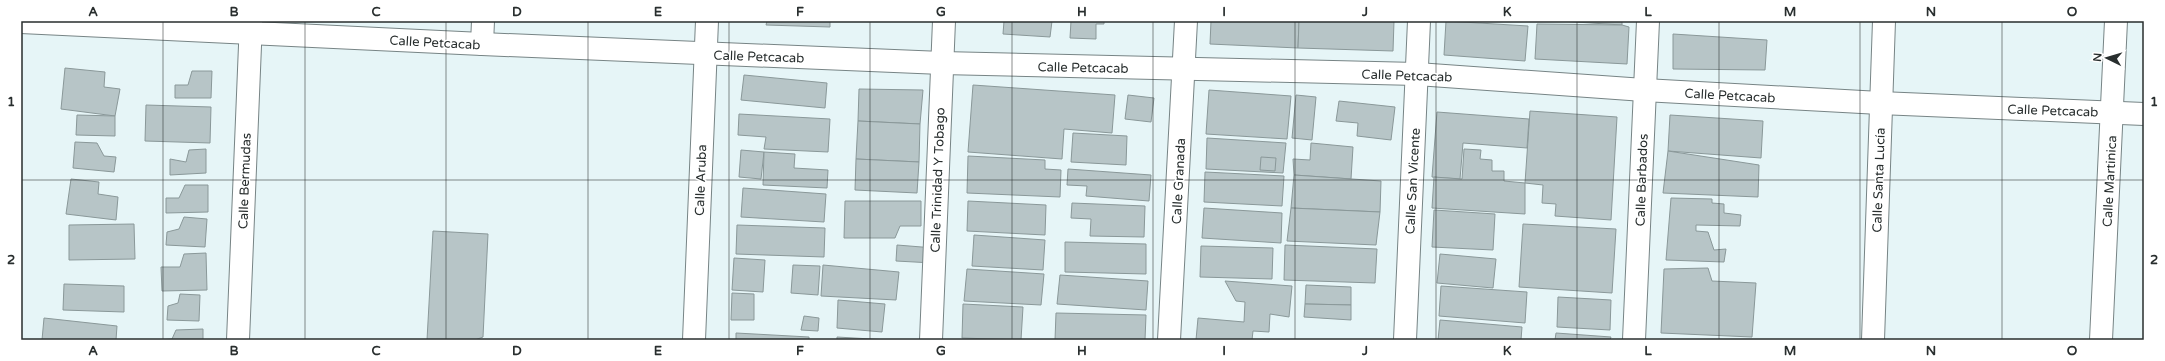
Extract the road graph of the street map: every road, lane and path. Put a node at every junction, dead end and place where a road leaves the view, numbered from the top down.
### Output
1 (483, 21) edge
2 (707, 21) edge
3 (944, 21) edge
4 (1186, 21) edge
5 (1419, 21) edge
6 (1648, 21) edge
7 (1884, 21) edge
8 (2116, 21) edge
9 (21, 22) edge
10 (251, 27) edge
11 (482, 44) junction
12 (705, 53) junction
13 (942, 63) junction
14 (1184, 69) junction
15 (1417, 74) junction
16 (1644, 90) junction
17 (1880, 103) junction
18 (2112, 113) junction
19 (2144, 114) edge
20 (238, 340) edge
21 (694, 340) edge
22 (931, 340) edge
23 (1169, 340) edge
24 (1405, 340) edge
25 (1634, 340) edge
26 (1873, 340) edge
27 (2101, 340) edge

1 - 11 street
2 - 12 street, Calle Aruba
3 - 13 street, Calle Trinidad Y Tobago
4 - 14 street, Calle Granada
5 - 15 street, Calle San Vicente
6 - 16 street, Calle Barbados
7 - 17 street, Calle Santa Lucía
8 - 18 street, Calle Martinica
9 - 10 street, Calle Petcacab
10 - 11 street, Calle Petcacab
10 - 20 street, Calle Bermudas
11 - 12 street, Calle Petcacab
12 - 13 street, Calle Petcacab
12 - 21 street, Calle Aruba
13 - 14 street, Calle Petcacab
13 - 22 street, Calle Trinidad Y Tobago
14 - 15 street, Calle Petcacab
14 - 23 street, Calle Granada
15 - 16 street, Calle Petcacab
15 - 24 street, Calle San Vicente
16 - 17 street, Calle Petcacab
16 - 25 street, Calle Barbados
17 - 18 street, Calle Petcacab
17 - 26 street, Calle Santa Lucía
18 - 19 street, Calle Petcacab
18 - 27 street, Calle Martinica

